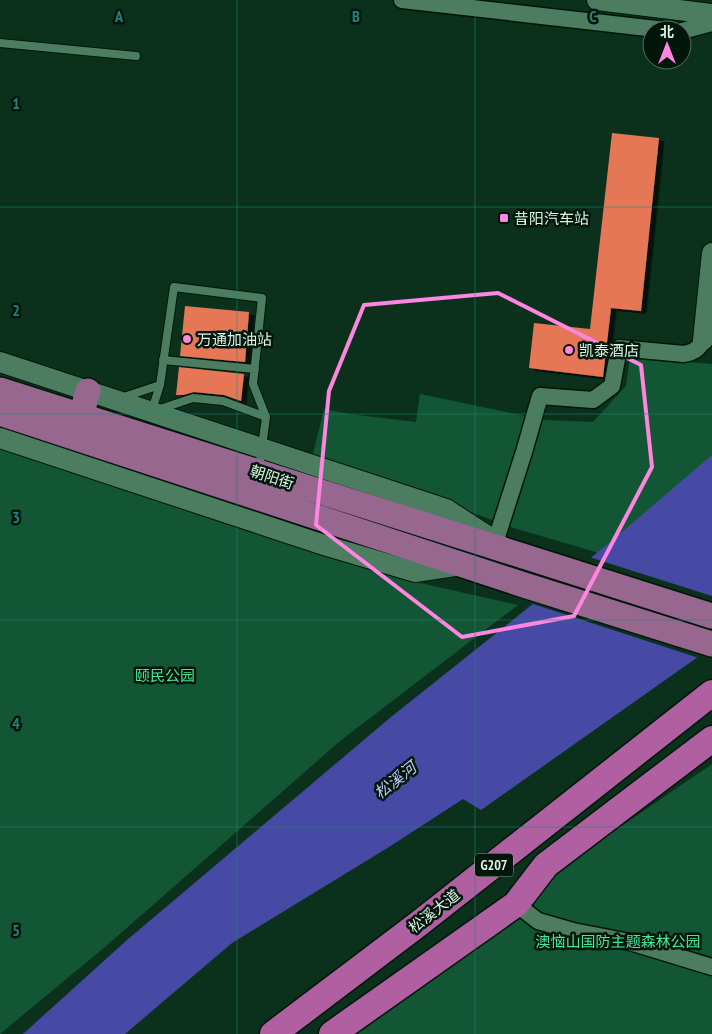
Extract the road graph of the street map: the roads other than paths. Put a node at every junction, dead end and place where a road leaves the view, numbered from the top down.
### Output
1 (402, 0) edge
2 (597, 0) edge
3 (712, 14) edge
4 (712, 23) edge
5 (642, 27) edge
6 (692, 28) edge
7 (0, 42) edge
8 (136, 56) dead end
9 (712, 253) edge
10 (703, 340) joint
11 (163, 360) junction
12 (0, 362) edge
13 (255, 368) junction
14 (160, 385) junction
15 (0, 390) edge
16 (88, 391) junction
17 (115, 400) junction
18 (151, 412) junction
19 (0, 413) edge
20 (81, 416) junction
21 (266, 416) junction
22 (0, 438) edge
23 (258, 472) junction
24 (501, 547) junction
25 (463, 565) junction
26 (712, 616) edge
27 (712, 644) edge
28 (712, 694) edge
29 (712, 739) edge
30 (712, 752) edge
31 (664, 776) junction
32 (516, 904) junction
33 (712, 967) edge
34 (273, 1034) edge
35 (332, 1034) edge

1 - 5 street
2 - 3 street
4 - 6 street
7 - 8 lane
9 - 10 street
10 - 24 street
11 - 13 lane
11 - 13 lane
11 - 14 lane
12 - 16 street
13 - 21 lane
14 - 17 lane
14 - 18 lane
15 - 20 main road, 朝阳街
16 - 17 street
16 - 20 main road
17 - 18 street
18 - 21 lane
18 - 23 street
19 - 23 main road, 朝阳街
20 - 23 main road, 朝阳街
21 - 23 lane
22 - 25 street
23 - 24 main road, 朝阳街
23 - 25 main road, 朝阳街
24 - 26 main road, 朝阳街
25 - 27 main road, 朝阳街
28 - 34 highway, 松溪大道 / G207
29 - 31 highway, G207
30 - 31 highway
31 - 32 highway, G207
32 - 33 street
32 - 35 highway, G207

